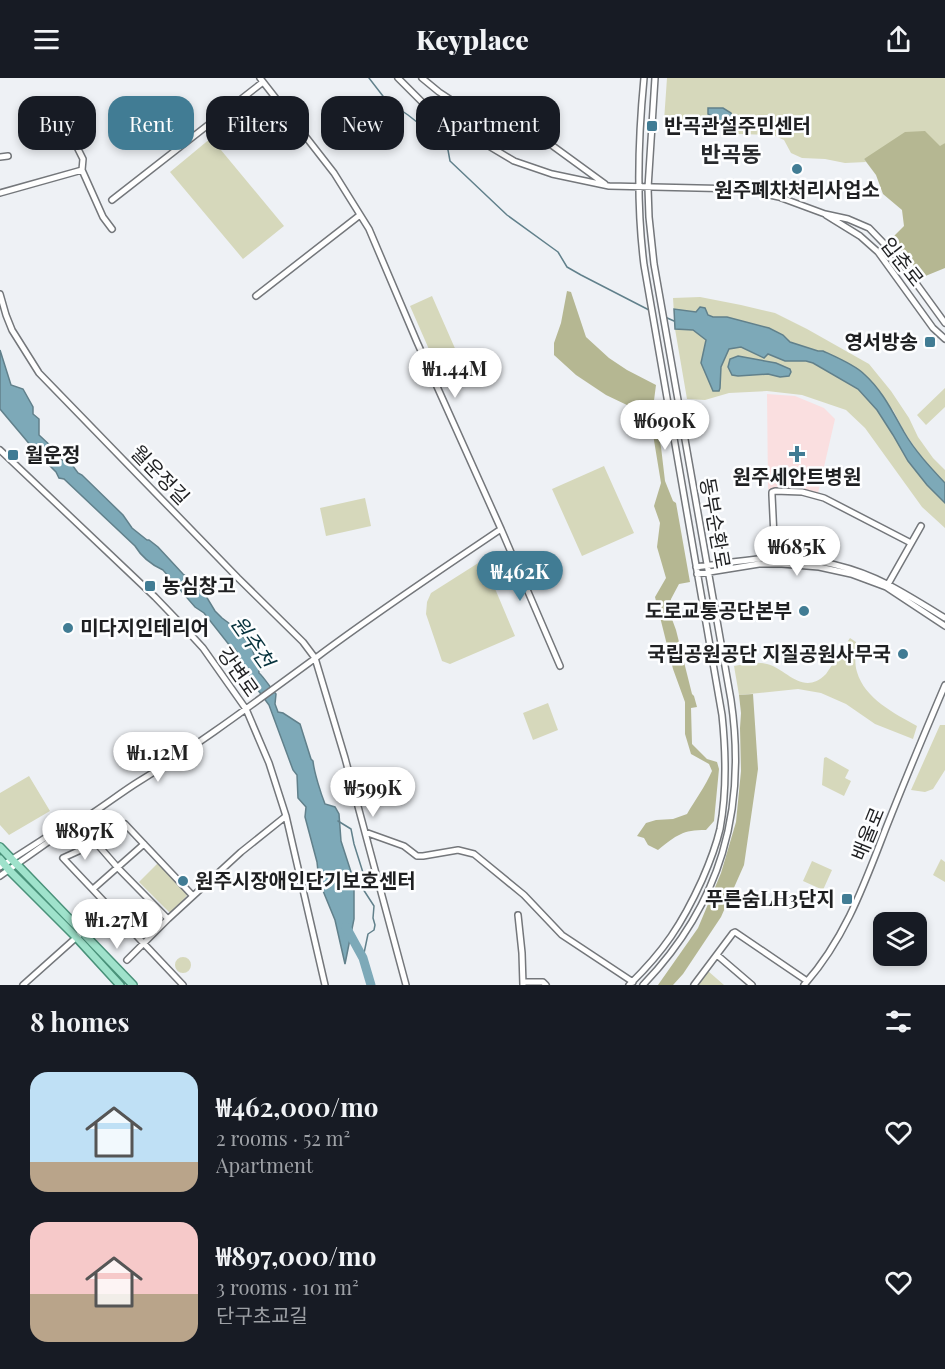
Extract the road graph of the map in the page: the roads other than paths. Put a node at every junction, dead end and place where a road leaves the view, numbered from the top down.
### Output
1 (398, 78) edge
2 (422, 78) edge
3 (644, 78) edge
4 (655, 78) edge
5 (261, 80) edge
6 (78, 150) edge
7 (8, 156) dead end
8 (0, 157) edge
9 (82, 170) junction
10 (609, 186) junction
11 (638, 187) junction
12 (648, 188) junction
13 (0, 193) edge
14 (112, 200) dead end
15 (825, 214) junction
16 (360, 215) junction
17 (112, 229) dead end
18 (0, 294) edge
19 (256, 296) dead end
20 (945, 323) edge
21 (945, 339) edge
22 (0, 450) edge
23 (921, 526) dead end
24 (501, 529) junction
25 (911, 543) junction
26 (775, 558) junction
27 (707, 569) junction
28 (697, 570) junction
29 (887, 586) junction
30 (945, 618) edge
31 (945, 626) edge
32 (313, 660) junction
33 (560, 666) dead end
34 (945, 685) edge
35 (246, 709) junction
36 (286, 816) junction
37 (78, 822) junction
38 (365, 832) junction
39 (96, 843) junction
40 (144, 844) junction
41 (0, 847) edge
42 (7, 864) edge
43 (118, 867) junction
44 (0, 876) edge
45 (93, 890) junction
46 (193, 896) junction
47 (518, 915) dead end
48 (168, 919) junction
49 (83, 932) junction
50 (76, 938) junction
51 (144, 943) junction
52 (717, 955) junction
53 (127, 960) dead end
54 (523, 983) edge
55 (631, 983) edge
56 (806, 983) edge
57 (23, 985) edge
58 (120, 985) edge
59 (133, 985) edge
60 (183, 985) edge
61 (325, 985) edge
62 (406, 985) edge
63 (546, 985) edge
64 (642, 985) edge
65 (694, 985) edge
66 (752, 985) edge

1 - 10 street, 입춘로
2 - 10 street
3 - 11 street, 동부순환로
4 - 12 street, 동부순환로
5 - 14 street
5 - 16 street
6 - 9 street
7 - 8 street
9 - 13 street
9 - 17 street
10 - 11 street, 입춘로
11 - 12 street, 입춘로
11 - 28 street, 동부순환로
12 - 15 street, 입춘로
12 - 27 street, 동부순환로
15 - 20 street, 입춘로
15 - 21 street, 입춘로
16 - 19 street
16 - 24 street
18 - 32 street, 월운정길
22 - 35 street, 강변로
23 - 25 street
24 - 32 street
24 - 33 street
25 - 26 street
25 - 29 street
26 - 27 street
26 - 29 street
27 - 28 street
27 - 29 street
27 - 64 street, 동부순환로
28 - 55 street, 동부순환로
29 - 30 street
29 - 31 street
32 - 35 street
32 - 38 street
34 - 56 street, 배울로
35 - 36 street, 강변로
35 - 37 street
36 - 46 street
36 - 61 street, 강변로
37 - 39 street
37 - 42 street
38 - 55 street
38 - 62 street
39 - 40 street
39 - 43 street
39 - 45 street
40 - 43 street
40 - 46 street
41 - 42 main road
42 - 44 street
42 - 49 main road
42 - 50 main road
43 - 45 street
43 - 48 street
45 - 51 street
46 - 48 street
47 - 54 street
48 - 51 street
49 - 50 street
49 - 59 main road
50 - 57 street
50 - 58 main road
51 - 53 street
51 - 60 street
52 - 56 street
52 - 65 street
52 - 66 street
54 - 63 street

